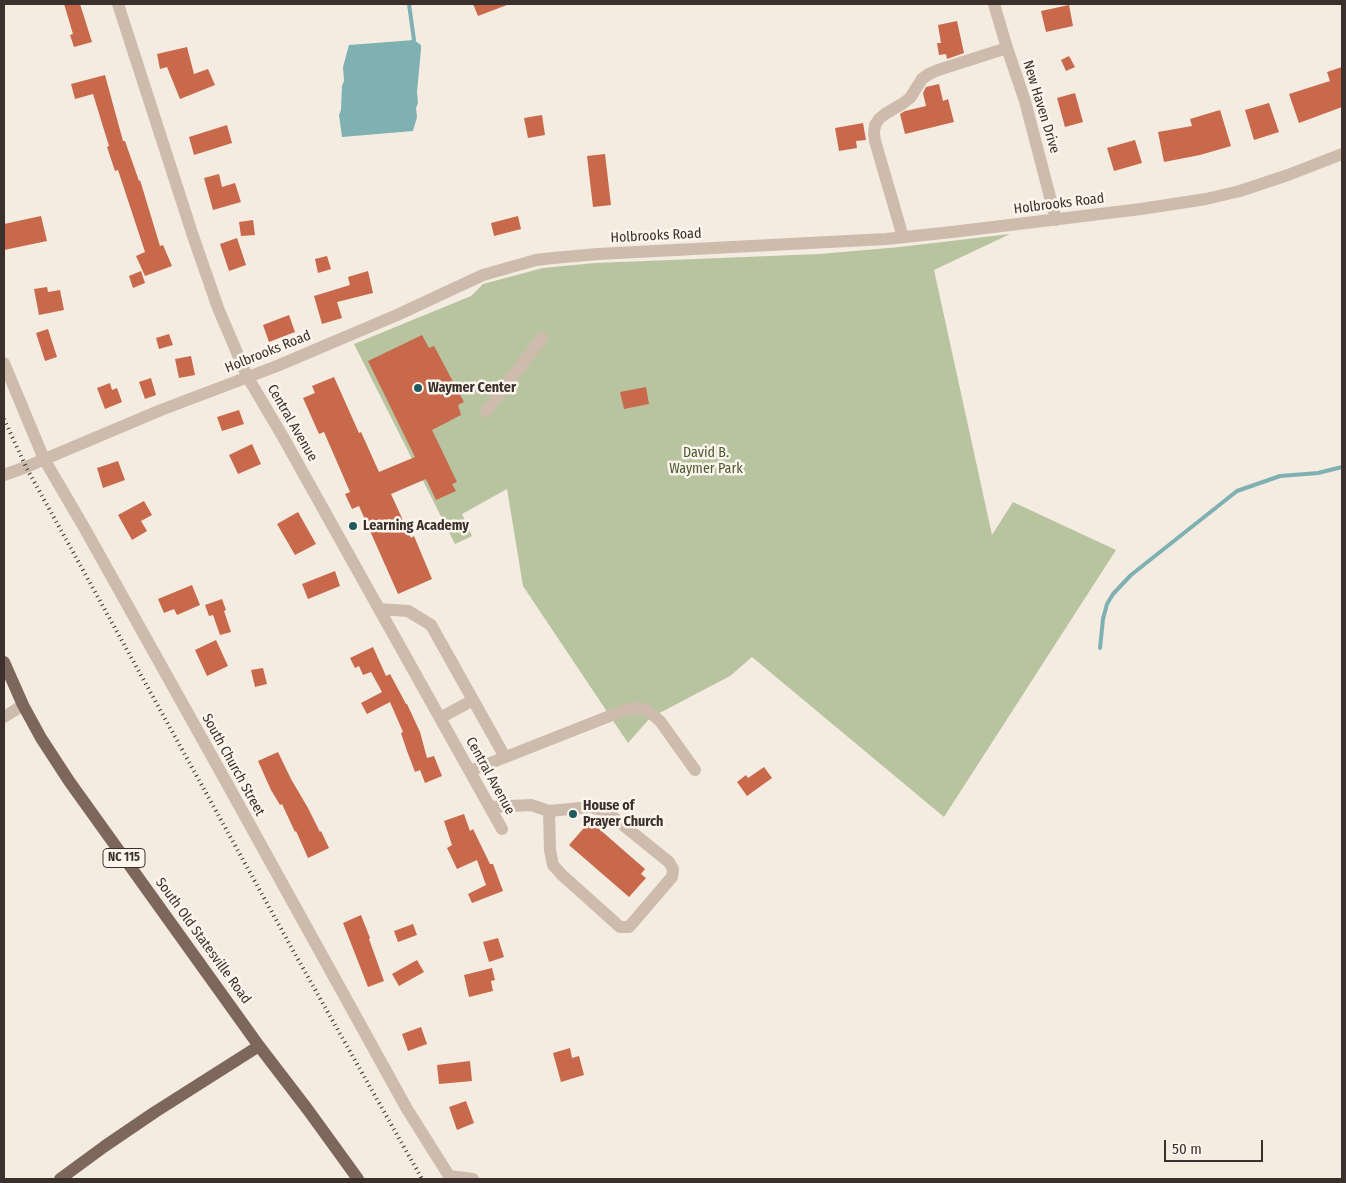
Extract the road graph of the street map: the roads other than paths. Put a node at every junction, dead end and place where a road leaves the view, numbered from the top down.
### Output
1 (118, 4) edge
2 (994, 4) edge
3 (1007, 48) junction
4 (1342, 154) edge
5 (1056, 220) junction
6 (903, 237) junction
7 (542, 338) dead end
8 (4, 363) edge
9 (247, 376) junction
10 (486, 411) dead end
11 (44, 459) junction
12 (4, 475) edge
13 (379, 608) junction
14 (4, 662) edge
15 (473, 700) junction
16 (23, 706) junction
17 (4, 717) edge
18 (440, 718) junction
19 (506, 757) junction
20 (695, 770) dead end
21 (470, 771) junction
22 (490, 807) junction
23 (549, 811) junction
24 (502, 829) dead end
25 (259, 1046) junction
26 (450, 1178) edge
27 (60, 1179) edge
28 (358, 1179) edge
29 (473, 1179) edge

1 - 9 street, Central Avenue
2 - 3 street, New Haven Drive
3 - 5 street, New Haven Drive
3 - 6 street
4 - 5 street, Holbrooks Road
5 - 6 street, Holbrooks Road
6 - 9 street, Holbrooks Road
7 - 10 street
8 - 11 street, South Church Street
9 - 11 street, Holbrooks Road
9 - 13 street, Central Avenue
11 - 12 street, Holbrooks Road
11 - 26 street, South Church Street
13 - 15 street
13 - 18 street, Central Avenue
14 - 16 main road, South Old Statesville Road / NC 115
15 - 18 street
15 - 19 street
16 - 17 street
16 - 25 main road, South Old Statesville Road / NC 115
18 - 21 street, Central Avenue
19 - 20 street
19 - 21 street
21 - 22 street, Central Avenue
22 - 23 street
22 - 24 street, Central Avenue
23 - 23 street
25 - 27 main road
25 - 28 main road, South Old Statesville Road / NC 115
26 - 29 street, South Church Street

